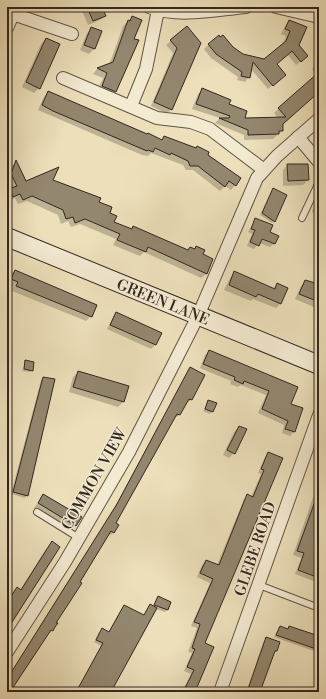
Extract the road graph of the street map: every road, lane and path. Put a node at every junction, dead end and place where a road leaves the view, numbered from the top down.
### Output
1 (246, 7) edge
2 (276, 7) edge
3 (154, 9) edge
4 (203, 9) edge
5 (12, 11) edge
6 (319, 17) edge
7 (7, 28) edge
8 (72, 34) dead end
9 (63, 78) dead end
10 (131, 106) junction
11 (319, 119) edge
12 (298, 137) junction
13 (319, 162) edge
14 (264, 170) junction
15 (319, 182) edge
16 (302, 218) dead end
17 (7, 238) edge
18 (198, 316) junction
19 (319, 365) edge
20 (319, 415) edge
21 (36, 512) dead end
22 (79, 538) junction
23 (259, 585) junction
24 (319, 608) edge
25 (7, 652) edge
26 (220, 692) edge

1 - 4 street
2 - 6 street
3 - 4 street
3 - 10 street
5 - 7 street
5 - 8 street
9 - 10 street
10 - 14 street
11 - 12 street, COMMON VIEW
12 - 13 street
12 - 14 street, COMMON VIEW
14 - 18 street, COMMON VIEW
15 - 16 lane
17 - 18 street, GREEN LANE
18 - 19 street, GREEN LANE
18 - 22 street, COMMON VIEW
20 - 23 street, GLEBE ROAD
21 - 22 lane
22 - 25 street, COMMON VIEW
23 - 24 lane
23 - 26 street, GLEBE ROAD

